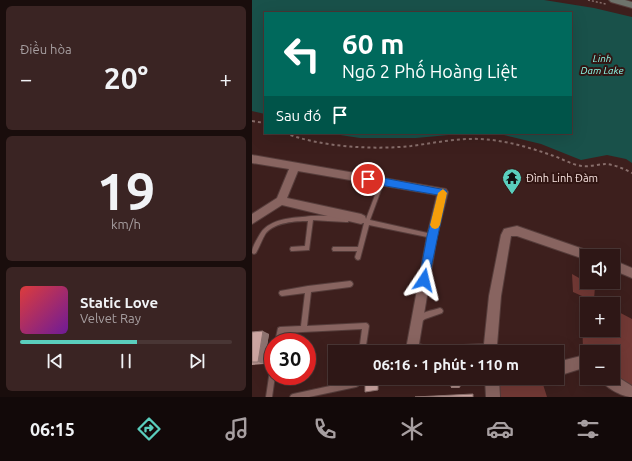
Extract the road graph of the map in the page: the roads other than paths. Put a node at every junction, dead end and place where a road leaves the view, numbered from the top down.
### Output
1 (614, 0) edge
2 (632, 4) edge
3 (252, 158) edge
4 (295, 166) junction
5 (382, 182) junction
6 (281, 201) junction
7 (311, 218) junction
8 (252, 219) edge
9 (364, 220) junction
10 (432, 236) junction
11 (252, 247) edge
12 (292, 249) dead end
13 (335, 249) dead end
14 (360, 249) junction
15 (580, 253) edge
16 (358, 257) dead end
17 (620, 268) edge
18 (632, 273) edge
19 (350, 284) dead end
20 (308, 289) junction
21 (282, 292) dead end
22 (440, 312) dead end
23 (417, 323) junction
24 (304, 329) junction
25 (280, 333) edge
26 (363, 345) edge
27 (410, 345) edge
28 (492, 345) edge
29 (580, 362) edge
30 (564, 367) edge
31 (271, 385) edge
32 (351, 385) edge
33 (492, 385) edge
34 (616, 385) edge
35 (627, 394) edge
36 (269, 397) edge
37 (293, 397) edge
38 (493, 397) edge

1 - 2 main road
3 - 4 street
4 - 5 street
4 - 6 street
5 - 9 lane
5 - 10 street
6 - 8 street
6 - 9 street
7 - 9 lane
7 - 11 lane
7 - 12 lane
9 - 10 lane
9 - 14 lane
10 - 23 street
13 - 14 lane
14 - 16 lane
15 - 28 street
17 - 18 street
19 - 20 lane
20 - 21 lane
20 - 24 lane
22 - 23 lane
23 - 27 street
24 - 25 lane
24 - 26 lane
29 - 30 street
31 - 36 lane
32 - 37 lane
33 - 38 street
34 - 35 street

